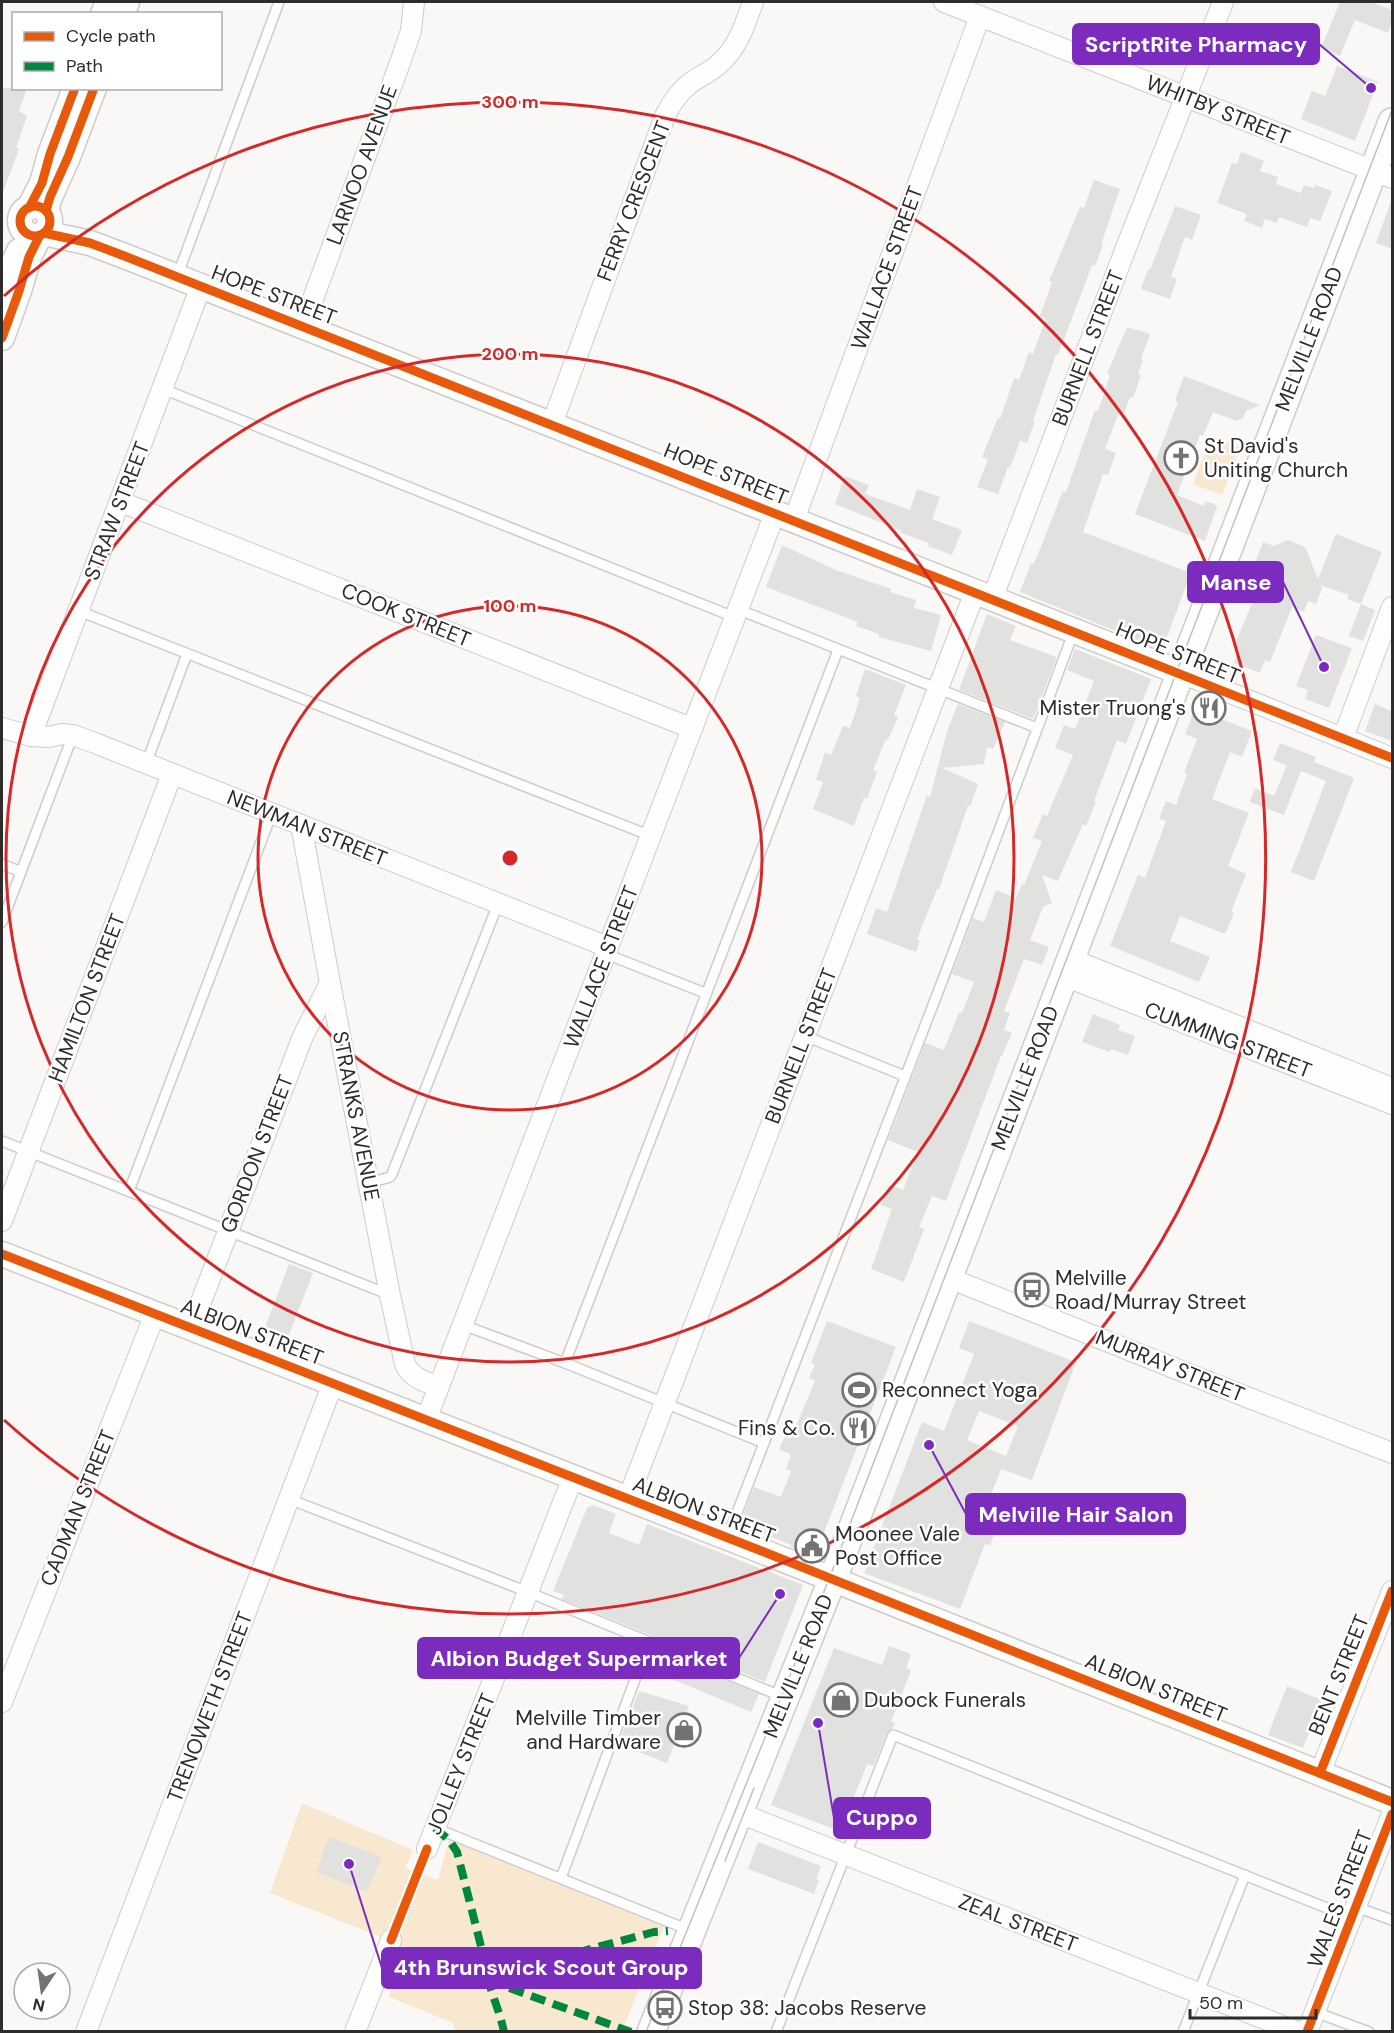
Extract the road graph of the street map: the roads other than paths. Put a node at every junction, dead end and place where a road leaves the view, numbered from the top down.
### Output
1 (279, 2) edge
2 (414, 2) edge
3 (753, 2) edge
4 (944, 2) edge
5 (1223, 2) edge
6 (980, 16) junction
7 (74, 90) edge
8 (93, 90) edge
9 (1185, 97) junction
10 (1392, 122) edge
11 (1383, 174) edge
12 (2, 205) edge
13 (31, 220) edge
14 (177, 277) junction
15 (201, 286) junction
16 (2, 287) edge
17 (303, 326) junction
18 (2, 338) edge
19 (163, 389) junction
20 (552, 424) junction
21 (121, 502) junction
22 (785, 517) junction
23 (983, 595) junction
24 (1392, 607) edge
25 (79, 611) junction
26 (736, 613) junction
27 (1074, 632) junction
28 (838, 650) junction
29 (187, 654) junction
30 (1181, 673) junction
31 (937, 688) junction
32 (2, 728) edge
33 (692, 728) junction
34 (1037, 728) junction
35 (73, 735) junction
36 (31, 736) junction
37 (1343, 738) junction
38 (1392, 758) edge
39 (146, 764) junction
40 (172, 774) junction
41 (272, 813) junction
42 (301, 825) junction
43 (651, 836) junction
44 (2, 864) edge
45 (21, 872) junction
46 (498, 904) junction
47 (2, 922) edge
48 (607, 951) junction
49 (1068, 968) junction
50 (330, 983) junction
51 (705, 993) junction
52 (805, 1036) junction
53 (905, 1076) junction
54 (1391, 1096) edge
55 (2, 1141) edge
56 (28, 1151) junction
57 (369, 1183) junction
58 (129, 1191) junction
59 (2, 1221) edge
60 (228, 1230) junction
61 (2, 1254) edge
62 (949, 1278) junction
63 (390, 1295) junction
64 (155, 1314) junction
65 (463, 1325) junction
66 (191, 1328) junction
67 (565, 1363) junction
68 (333, 1383) junction
69 (439, 1387) junction
70 (664, 1403) junction
71 (426, 1420) junction
72 (764, 1443) junction
73 (1392, 1453) edge
74 (573, 1478) junction
75 (290, 1499) junction
76 (628, 1499) junction
77 (727, 1538) junction
78 (833, 1580) junction
79 (1392, 1591) edge
80 (528, 1592) junction
81 (649, 1642) junction
82 (786, 1697) junction
83 (2, 1702) edge
84 (1320, 1773) junction
85 (1392, 1802) edge
86 (739, 1813) junction
87 (1392, 1814) edge
88 (435, 1828) junction
89 (427, 1849) dead end
90 (846, 1855) junction
91 (1245, 1875) junction
92 (561, 1878) junction
93 (1354, 1912) junction
94 (1392, 1920) edge
95 (691, 1931) junction
96 (391, 1940) dead end
97 (1198, 1993) junction
98 (1315, 2012) junction
99 (654, 2030) edge
100 (86, 2031) edge
101 (355, 2031) edge
102 (776, 2031) edge
103 (1183, 2031) edge
104 (1298, 2031) edge
105 (1307, 2031) edge
106 (1369, 2031) edge

1 - 14 lane
2 - 17 street, LARNOO AVENUE
3 - 20 street, FERRY CRESCENT
4 - 6 street, WHITBY STREET
5 - 9 street, BURNELL STREET
6 - 9 street, WHITBY STREET
6 - 22 street, WALLACE STREET
7 - 13 street
8 - 13 street
9 - 11 street, WHITBY STREET
9 - 23 street, BURNELL STREET
10 - 11 main road, MELVILLE ROAD
11 - 30 main road, MELVILLE ROAD
12 - 13 street, HOPE STREET
13 - 14 street, HOPE STREET
13 - 16 street
13 - 18 street
14 - 15 street, HOPE STREET
15 - 17 street, HOPE STREET
15 - 19 street, STRAW STREET
17 - 20 street, HOPE STREET
19 - 21 street, STRAW STREET
19 - 26 lane
20 - 22 street, HOPE STREET
21 - 25 street, STRAW STREET
21 - 33 street, COOK STREET
22 - 23 street, HOPE STREET
22 - 26 street, WALLACE STREET
23 - 27 street, HOPE STREET
23 - 31 street, BURNELL STREET
24 - 37 street
25 - 29 lane
25 - 36 street, STRAW STREET
26 - 28 lane
26 - 33 street, WALLACE STREET
27 - 30 street, HOPE STREET
27 - 34 lane
28 - 31 lane
28 - 51 lane
29 - 39 lane
29 - 43 lane
30 - 37 street, HOPE STREET
30 - 49 main road, MELVILLE ROAD
31 - 34 lane
31 - 52 street, BURNELL STREET
32 - 36 street, NEWMAN STREET
33 - 43 street, WALLACE STREET
34 - 53 lane
35 - 36 street, NEWMAN STREET
35 - 39 street, NEWMAN STREET
35 - 45 lane
37 - 38 street, HOPE STREET
39 - 40 street, NEWMAN STREET
40 - 41 street, NEWMAN STREET
40 - 56 street, HAMILTON STREET
41 - 42 street, NEWMAN STREET
41 - 58 lane
42 - 46 street, NEWMAN STREET
42 - 50 street, STRANKS AVENUE
43 - 48 street, WALLACE STREET
44 - 45 lane
45 - 47 lane
46 - 48 street, NEWMAN STREET
46 - 57 lane
48 - 51 lane
48 - 65 street, WALLACE STREET
49 - 54 street, CUMMING STREET
49 - 62 main road, MELVILLE ROAD
50 - 57 street, STRANKS AVENUE
50 - 60 street, GORDON STREET
51 - 67 lane
52 - 53 lane
52 - 70 street, BURNELL STREET
53 - 72 lane
55 - 56 lane
56 - 58 lane
56 - 59 street, HAMILTON STREET
57 - 63 street, STRANKS AVENUE
58 - 60 lane
60 - 63 lane
60 - 66 street, GORDON STREET
61 - 64 street, ALBION STREET
62 - 73 street, MURRAY STREET
62 - 78 main road, MELVILLE ROAD
63 - 69 street, STRANKS AVENUE
64 - 66 street, ALBION STREET
64 - 83 street, CADMAN STREET
65 - 67 lane
65 - 69 street, WALLACE STREET
66 - 68 street, ALBION STREET
67 - 70 lane
68 - 71 street, ALBION STREET
68 - 75 street, TRENOWETH STREET
69 - 71 street, WALLACE STREET
70 - 72 lane
70 - 76 street, BURNELL STREET
71 - 74 street, ALBION STREET
72 - 77 lane
74 - 76 street, ALBION STREET
74 - 80 street, JOLLEY STREET
75 - 80 lane
75 - 100 street, TRENOWETH STREET
76 - 77 street, ALBION STREET
77 - 78 street, ALBION STREET
78 - 82 main road, MELVILLE ROAD
78 - 84 street, ALBION STREET
79 - 84 street, BENT STREET
80 - 81 lane
80 - 88 street, JOLLEY STREET
81 - 82 lane
81 - 92 lane
82 - 86 main road, MELVILLE ROAD
84 - 85 street, ALBION STREET
86 - 90 street, ZEAL STREET
86 - 95 main road, MELVILLE ROAD
87 - 93 street, WALES STREET
88 - 89 street, JOLLEY STREET
88 - 92 lane
90 - 91 lane
90 - 97 street, ZEAL STREET
90 - 102 lane
91 - 93 lane
91 - 97 lane
92 - 95 lane
93 - 94 lane
93 - 98 street, WALES STREET
95 - 99 main road, MELVILLE ROAD
96 - 101 street
97 - 103 lane
97 - 104 street, ZEAL STREET
98 - 105 street, WALES STREET
98 - 106 lane

